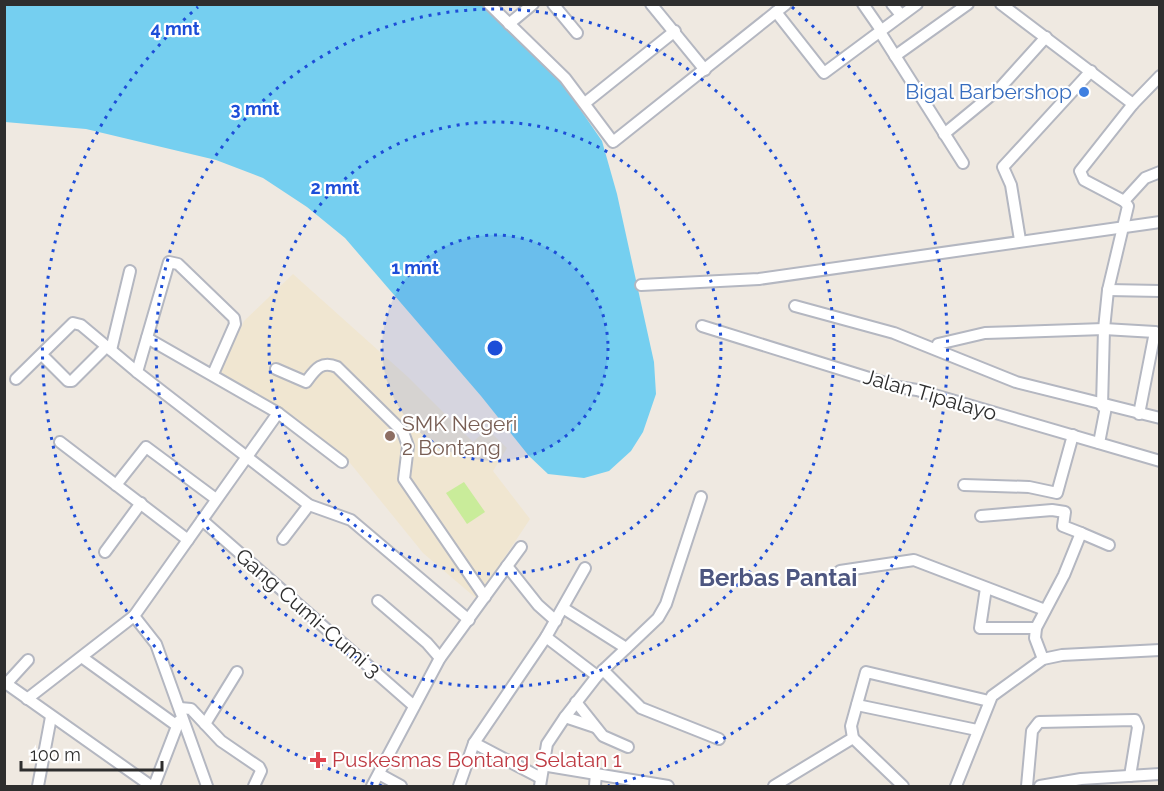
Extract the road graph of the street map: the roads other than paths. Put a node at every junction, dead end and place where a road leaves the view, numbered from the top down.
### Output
1 (489, 4) edge
2 (533, 4) edge
3 (553, 4) edge
4 (651, 4) edge
5 (786, 4) edge
6 (863, 4) edge
7 (892, 4) edge
8 (917, 4) edge
9 (968, 4) edge
10 (1001, 4) edge
11 (776, 12) junction
12 (901, 15) junction
13 (509, 24) junction
14 (675, 31) junction
15 (880, 31) junction
16 (577, 33) dead end
17 (1046, 37) junction
18 (896, 56) junction
19 (705, 70) junction
20 (1091, 71) junction
21 (1160, 76) edge
22 (585, 103) junction
23 (1133, 104) junction
24 (944, 134) junction
25 (963, 163) dead end
26 (1160, 172) edge
27 (1124, 201) junction
28 (1160, 222) edge
29 (1122, 227) junction
30 (1020, 240) junction
31 (130, 271) dead end
32 (641, 285) dead end
33 (1108, 290) junction
34 (1160, 291) edge
35 (795, 306) dead end
36 (702, 326) dead end
37 (1104, 329) junction
38 (1157, 333) edge
39 (147, 338) junction
40 (938, 344) dead end
41 (109, 348) junction
42 (42, 355) junction
43 (276, 369) dead end
44 (137, 372) junction
45 (213, 374) junction
46 (16, 379) dead end
47 (1104, 406) junction
48 (278, 413) junction
49 (1139, 414) junction
50 (1160, 418) edge
51 (1073, 435) junction
52 (60, 442) dead end
53 (1098, 443) junction
54 (245, 457) junction
55 (1160, 461) edge
56 (342, 462) dead end
57 (116, 485) junction
58 (964, 485) dead end
59 (1057, 493) junction
60 (701, 496) dead end
61 (216, 500) junction
62 (141, 502) junction
63 (309, 505) junction
64 (1052, 510) junction
65 (981, 516) dead end
66 (202, 520) junction
67 (1081, 533) junction
68 (283, 539) dead end
69 (188, 540) junction
70 (1109, 545) dead end
71 (521, 547) dead end
72 (105, 552) dead end
73 (507, 566) junction
74 (585, 568) dead end
75 (840, 571) dead end
76 (986, 588) junction
77 (485, 597) junction
78 (378, 601) dead end
79 (563, 608) junction
80 (1045, 610) junction
81 (134, 616) junction
82 (469, 620) junction
83 (556, 621) junction
84 (1036, 628) junction
85 (546, 637) junction
86 (626, 648) junction
87 (1160, 650) edge
88 (83, 658) junction
89 (440, 658) junction
90 (1043, 659) junction
91 (28, 660) dead end
92 (237, 672) dead end
93 (600, 673) junction
94 (6, 683) edge
95 (27, 699) junction
96 (989, 701) junction
97 (576, 702) junction
98 (857, 705) junction
99 (414, 706) junction
100 (182, 712) junction
101 (51, 717) junction
102 (565, 717) junction
103 (205, 724) junction
104 (176, 726) junction
105 (595, 727) junction
106 (977, 730) junction
107 (853, 738) junction
108 (719, 739) dead end
109 (474, 743) junction
110 (628, 747) dead end
111 (542, 765) junction
112 (596, 773) junction
113 (379, 774) junction
114 (1160, 774) edge
115 (1131, 776) junction
116 (540, 782) edge
117 (1082, 783) edge
118 (38, 786) edge
119 (153, 786) edge
120 (207, 786) edge
121 (254, 786) edge
122 (372, 786) edge
123 (401, 786) edge
124 (459, 786) edge
125 (595, 786) edge
126 (668, 786) edge
127 (774, 786) edge
128 (903, 786) edge
129 (956, 786) edge
130 (1026, 786) edge
131 (1040, 786) edge

1 - 13 street
2 - 13 street
3 - 16 street
4 - 14 street
5 - 11 street
6 - 15 street
7 - 12 street
8 - 12 street
9 - 18 street
10 - 17 street
11 - 15 street
11 - 19 street
12 - 15 street
13 - 22 street
14 - 19 street
14 - 22 street
15 - 18 street
17 - 20 street
17 - 24 street
18 - 24 street
19 - 22 street
20 - 23 street
20 - 30 street
21 - 23 street
23 - 27 street
24 - 25 street
26 - 27 street
27 - 29 street
28 - 29 street
29 - 30 street
29 - 33 street
30 - 32 street
31 - 41 street
33 - 34 street
33 - 37 street
35 - 47 street
36 - 51 street, Jalan Tipalayo
37 - 38 street
37 - 40 street
37 - 47 street
38 - 49 street
39 - 44 street
39 - 45 street
39 - 45 street
41 - 42 street
41 - 42 street
41 - 44 street
42 - 46 street
43 - 77 street
44 - 54 street
45 - 48 street
47 - 49 street
47 - 53 street
48 - 54 street
48 - 56 street
49 - 50 street
51 - 53 street, Jalan Tipalayo
51 - 59 street
52 - 57 street
53 - 55 street, Jalan Tipalayo
54 - 61 street
54 - 63 street
57 - 61 street
57 - 62 street
58 - 59 street
59 - 64 street
60 - 86 street
61 - 66 street
62 - 69 street
62 - 72 street
63 - 68 street
63 - 82 street
64 - 65 street
64 - 67 street
66 - 69 street
66 - 99 street, Gang Cumi-Cumi 3
67 - 70 street
67 - 80 street
69 - 81 street
71 - 73 street
73 - 77 street
73 - 83 street
74 - 79 street
75 - 76 street
76 - 80 street
76 - 84 street
77 - 82 street
78 - 89 street
79 - 83 street
79 - 86 street
80 - 84 street
81 - 88 street
81 - 100 street
82 - 89 street
83 - 85 street
84 - 90 street
85 - 93 street
85 - 109 street
86 - 93 street
87 - 90 street
88 - 95 street
88 - 104 street
89 - 99 street
90 - 96 street
91 - 94 street
92 - 103 street
93 - 97 street
93 - 108 street
94 - 95 street
95 - 101 street
96 - 98 street
96 - 106 street
97 - 102 street
97 - 105 street
98 - 106 street
98 - 107 street
99 - 113 street
100 - 103 street
100 - 104 street
100 - 120 street
101 - 118 street
101 - 119 street
102 - 105 street
102 - 111 street
103 - 121 street
104 - 119 street
105 - 110 street
106 - 129 street
107 - 127 street
107 - 128 street
109 - 116 street
109 - 124 street
111 - 112 street
111 - 116 street
112 - 125 street
112 - 126 street
113 - 122 street
113 - 123 street
114 - 115 street
115 - 117 street
115 - 130 street
117 - 131 street

